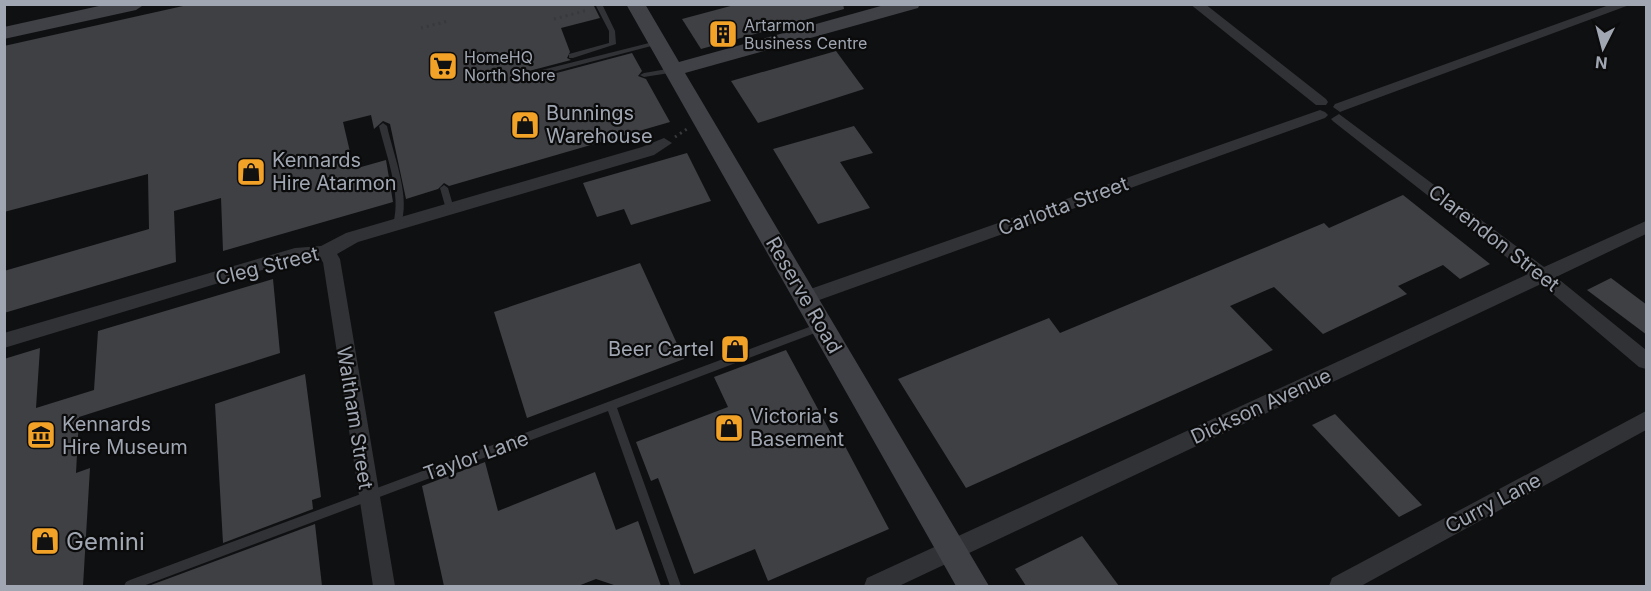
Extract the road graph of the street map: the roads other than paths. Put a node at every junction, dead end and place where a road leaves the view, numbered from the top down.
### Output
1 (136, 4) edge
2 (635, 4) edge
3 (911, 4) edge
4 (1196, 4) edge
5 (1626, 4) edge
6 (598, 6) edge
7 (4, 33) edge
8 (657, 43) junction
9 (571, 56) dead end
10 (673, 69) junction
11 (533, 75) dead end
12 (644, 75) dead end
13 (1321, 109) junction
14 (1340, 113) junction
15 (383, 126) dead end
16 (664, 143) dead end
17 (444, 188) dead end
18 (450, 209) junction
19 (397, 224) junction
20 (1647, 227) edge
21 (324, 253) junction
22 (1542, 275) junction
23 (806, 298) junction
24 (822, 326) junction
25 (4, 341) edge
26 (1647, 361) edge
27 (612, 407) junction
28 (1647, 420) edge
29 (367, 496) junction
30 (952, 551) junction
31 (130, 586) edge
32 (384, 586) edge
33 (676, 586) edge
34 (875, 586) edge
35 (973, 586) edge
36 (1340, 586) edge

1 - 7 street
2 - 8 street, Reserve Road
3 - 10 street
4 - 13 street
5 - 14 street
6 - 9 lane
8 - 10 street, Reserve Road
8 - 11 lane
10 - 12 lane
10 - 23 street, Reserve Road
13 - 14 street
13 - 23 street, Carlotta Street
14 - 22 street, Clarendon Street
15 - 19 lane
16 - 18 street, Cleg Street
17 - 18 lane
18 - 19 street, Cleg Street
19 - 21 street, Cleg Street
20 - 22 street, Dickson Avenue
21 - 25 street, Cleg Street
21 - 29 street, Waltham Street
22 - 26 street, Clarendon Street
22 - 30 street, Dickson Avenue
23 - 24 street, Reserve Road
24 - 27 lane, Taylor Lane
24 - 30 street, Reserve Road
27 - 29 lane, Taylor Lane
27 - 33 lane
28 - 36 street, Curry Lane
29 - 31 lane, Taylor Lane
29 - 32 street, Waltham Street
30 - 34 street, Dickson Avenue
30 - 35 street, Reserve Road

